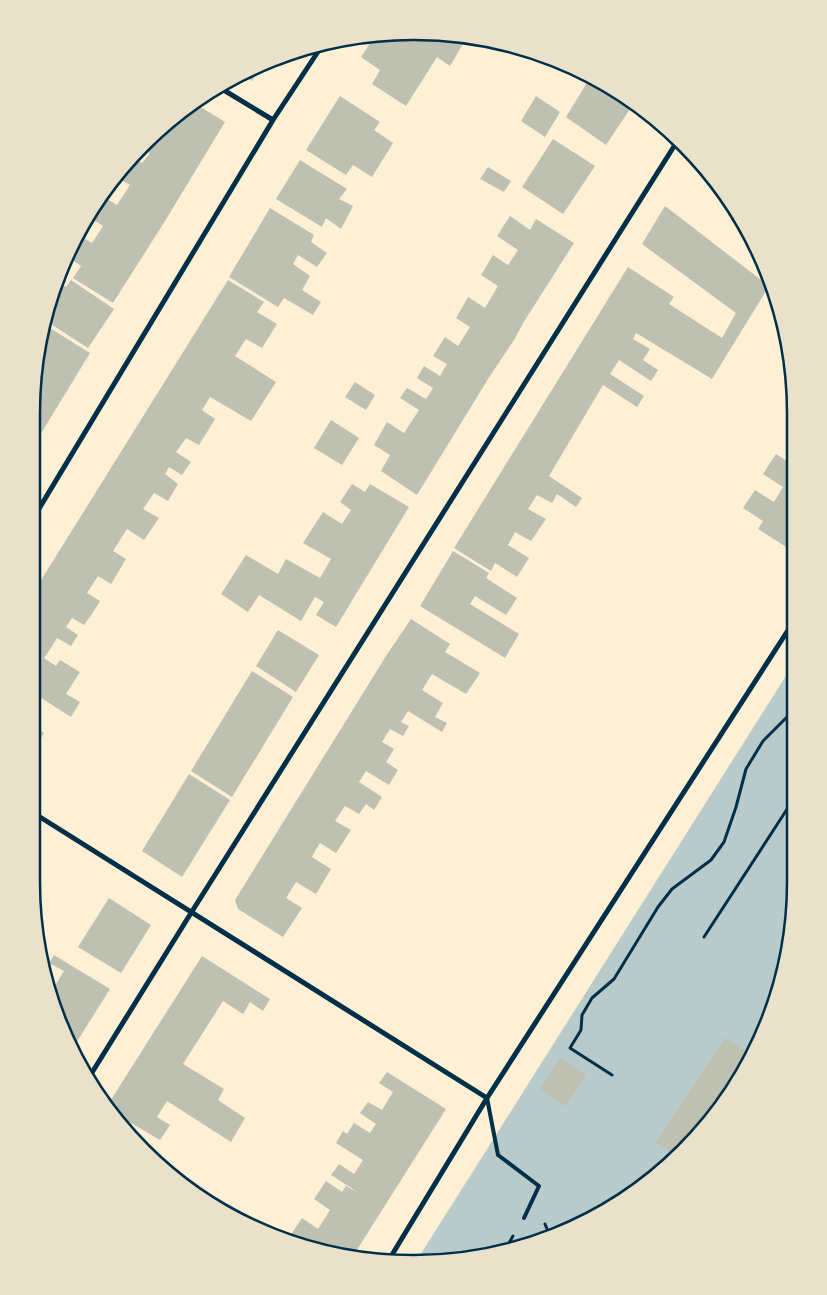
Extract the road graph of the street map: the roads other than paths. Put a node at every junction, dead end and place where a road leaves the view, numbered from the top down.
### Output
1 (317, 53) edge
2 (226, 91) edge
3 (274, 120) junction
4 (674, 146) edge
5 (40, 507) edge
6 (787, 632) edge
7 (40, 817) edge
8 (191, 913) junction
9 (92, 1072) edge
10 (487, 1098) junction
11 (524, 1218) dead end
12 (392, 1254) edge

1 - 3 street
2 - 3 street
3 - 5 street
4 - 8 street
6 - 10 street
7 - 8 street
8 - 9 street
8 - 10 street
10 - 11 lane
10 - 12 street

